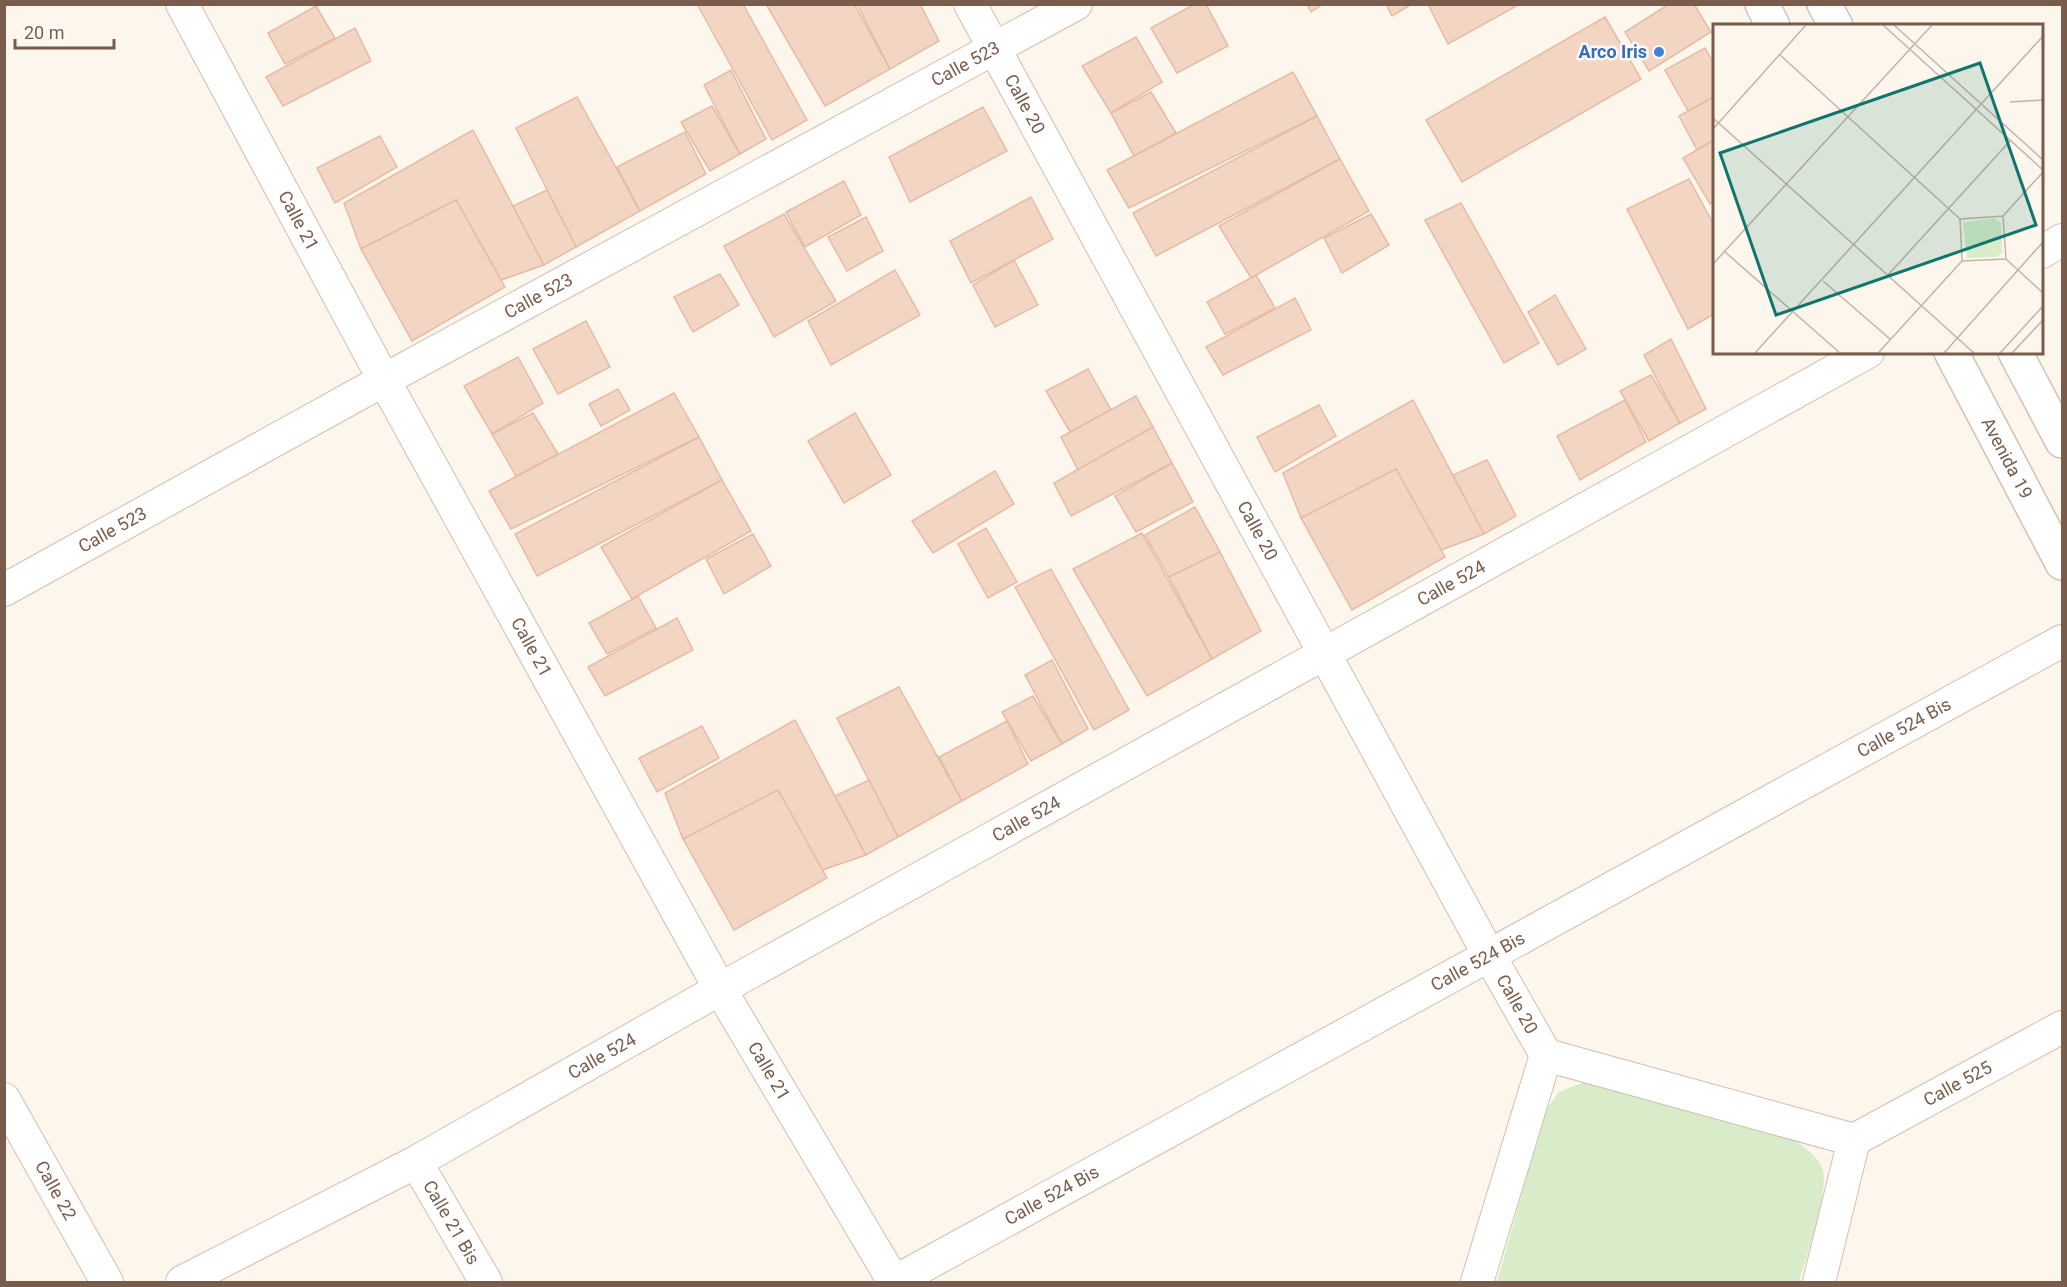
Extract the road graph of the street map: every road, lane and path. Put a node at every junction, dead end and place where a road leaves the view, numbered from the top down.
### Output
1 (182, 4) edge
2 (970, 4) edge
3 (1076, 4) edge
4 (1762, 4) edge
5 (1824, 4) edge
6 (1772, 24) edge
7 (1835, 24) edge
8 (994, 48) junction
9 (2062, 240) edge
10 (2043, 251) edge
11 (1864, 354) edge
12 (1952, 354) edge
13 (2016, 354) edge
14 (384, 381) junction
15 (2062, 441) edge
16 (2062, 563) edge
17 (4, 590) edge
18 (2062, 640) edge
19 (1326, 653) junction
20 (1489, 955) junction
21 (720, 989) junction
22 (2062, 1027) edge
23 (1546, 1055) junction
24 (4, 1099) edge
25 (1854, 1140) junction
26 (417, 1162) junction
27 (106, 1282) edge
28 (182, 1282) edge
29 (486, 1282) edge
30 (894, 1282) edge
31 (1477, 1282) edge
32 (1819, 1282) edge

1 - 14 street, Calle 21
2 - 8 street, Calle 20
3 - 8 street, Calle 523
4 - 6 main road
5 - 7 main road
8 - 14 street, Calle 523
8 - 19 street, Calle 20
9 - 10 street
11 - 19 street, Calle 524
12 - 16 main road, Avenida 19
13 - 15 main road
14 - 17 street, Calle 523
14 - 21 street, Calle 21
18 - 20 street, Calle 524 Bis
19 - 20 street, Calle 20
19 - 21 street, Calle 524
20 - 23 street, Calle 20
20 - 30 street, Calle 524 Bis
21 - 26 street, Calle 524
21 - 30 street, Calle 21
22 - 25 street, Calle 525
23 - 25 street
23 - 31 street
24 - 27 street, Calle 22
25 - 32 street
26 - 28 street, Calle 524
26 - 29 street, Calle 21 Bis

